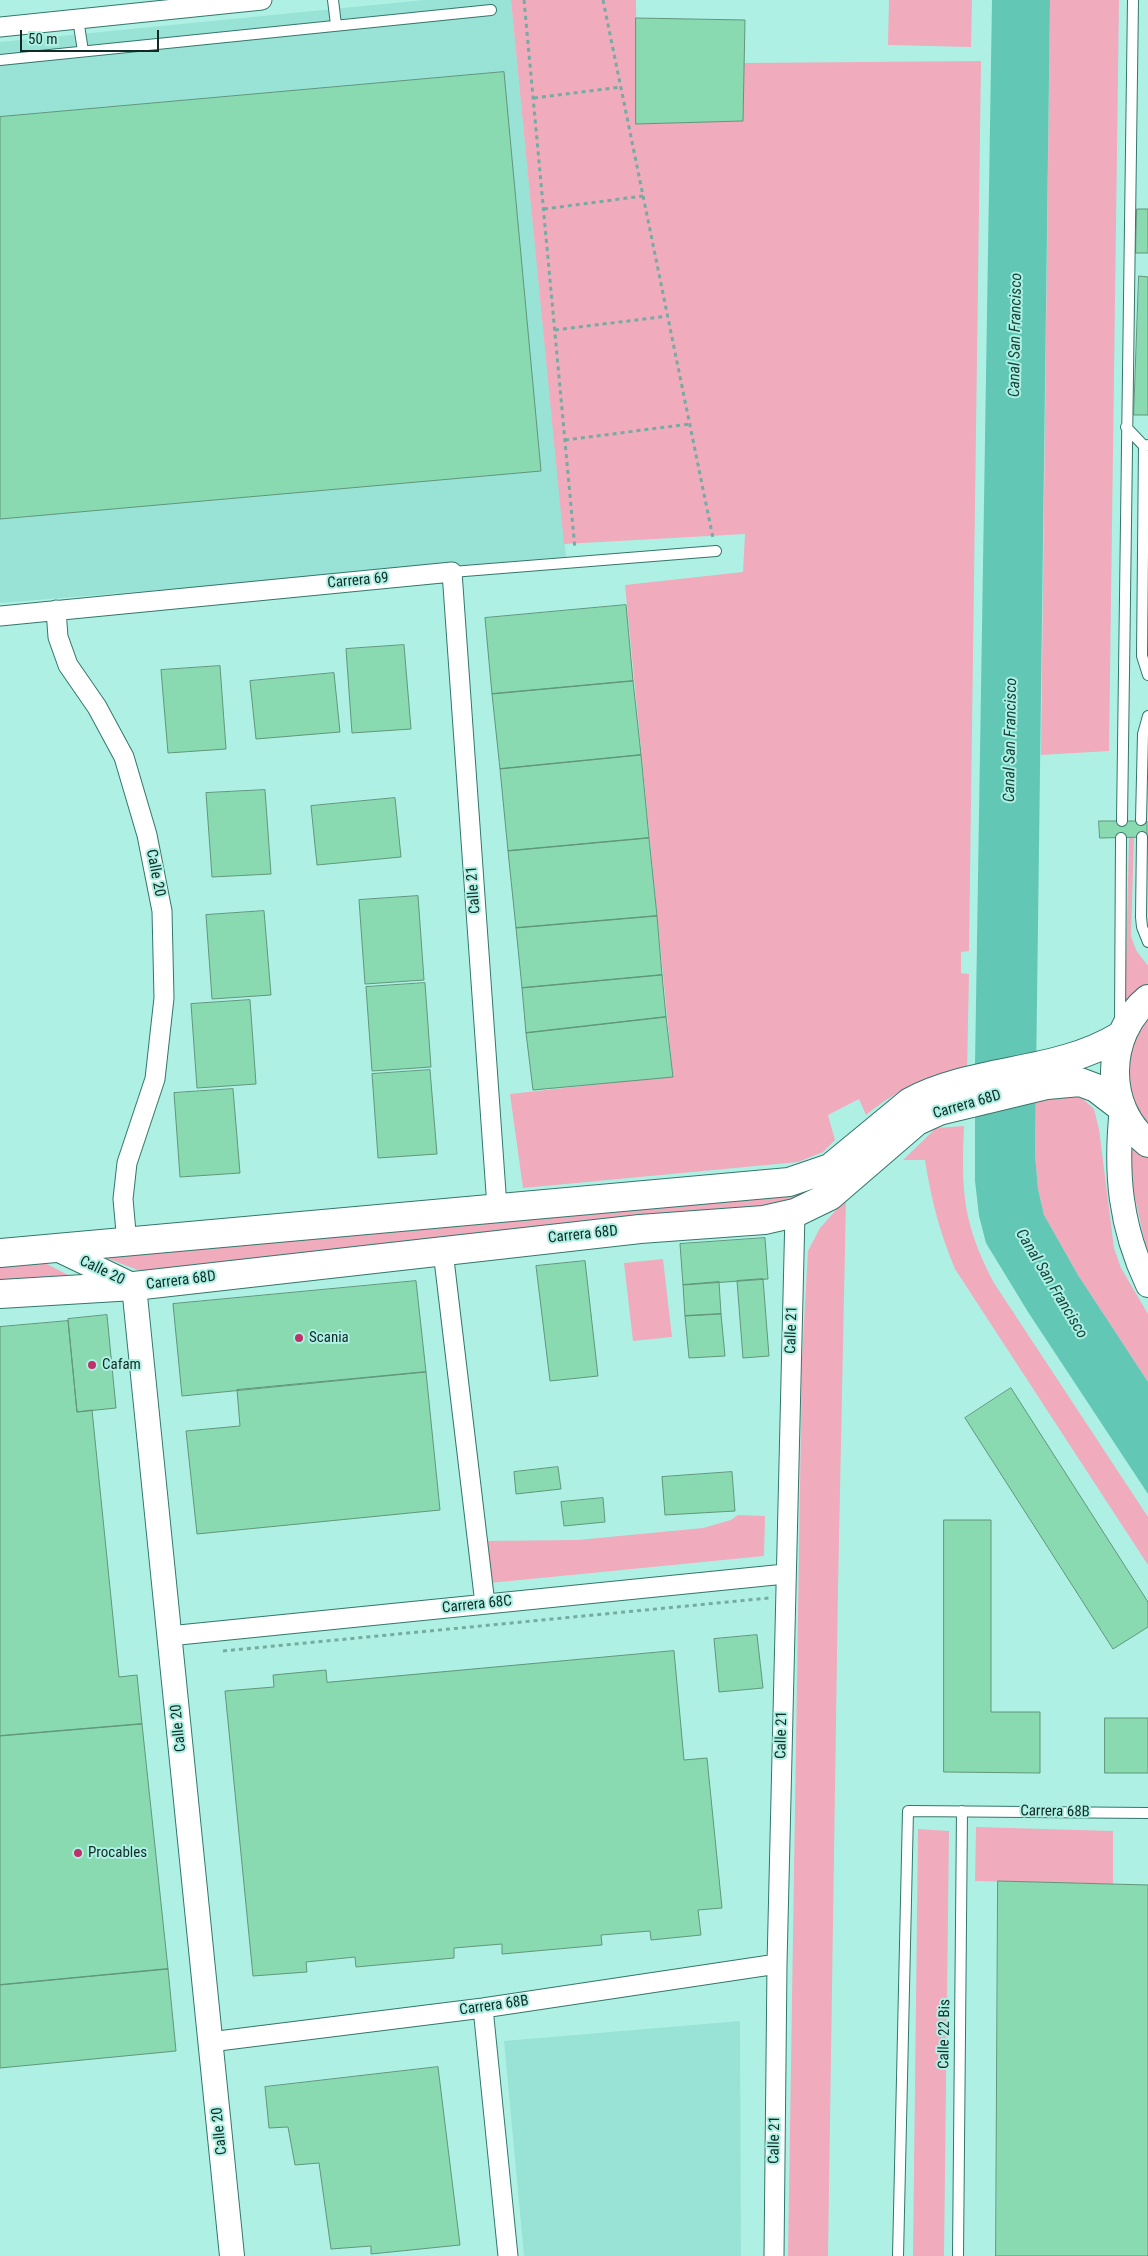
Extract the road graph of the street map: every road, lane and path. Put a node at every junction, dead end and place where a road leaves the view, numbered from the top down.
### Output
1 (262, 0) edge
2 (333, 0) edge
3 (524, 0) edge
4 (603, 0) edge
5 (1133, 0) edge
6 (491, 10) dead end
7 (78, 19) junction
8 (336, 25) junction
9 (0, 27) edge
10 (83, 51) junction
11 (0, 60) edge
12 (621, 87) junction
13 (534, 98) junction
14 (643, 196) junction
15 (544, 209) junction
16 (668, 316) junction
17 (555, 330) junction
18 (690, 424) junction
19 (1126, 427) junction
20 (565, 440) junction
21 (1146, 446) edge
22 (716, 551) joint
23 (577, 562) junction
24 (452, 572) junction
25 (1145, 588) edge
26 (56, 610) junction
27 (0, 616) edge
28 (1148, 675) edge
29 (1148, 716) edge
30 (1141, 820) dead end
31 (1122, 821) dead end
32 (1142, 837) dead end
33 (1121, 838) dead end
34 (1148, 942) edge
35 (1148, 999) edge
36 (1120, 1036) junction
37 (1045, 1075) junction
38 (962, 1094) junction
39 (1122, 1108) junction
40 (1148, 1143) edge
41 (497, 1207) junction
42 (795, 1213) junction
43 (127, 1243) junction
44 (57, 1249) junction
45 (443, 1251) junction
46 (0, 1253) edge
47 (1148, 1285) edge
48 (134, 1286) junction
49 (0, 1294) edge
50 (785, 1574) junction
51 (785, 1597) junction
52 (485, 1604) junction
53 (217, 1631) junction
54 (169, 1636) junction
55 (962, 1812) junction
56 (1148, 1813) edge
57 (777, 1964) junction
58 (483, 2008) junction
59 (210, 2042) junction
60 (232, 2256) edge
61 (508, 2256) edge
62 (774, 2256) edge
63 (898, 2256) edge
64 (958, 2256) edge

1 - 7 street
2 - 8 lane
3 - 13 path
4 - 12 path
5 - 19 lane
6 - 8 lane
7 - 9 street
7 - 10 lane
8 - 10 lane
10 - 11 lane
12 - 13 path
12 - 14 path
13 - 15 path
14 - 15 path
14 - 16 path
15 - 17 path
16 - 17 path
16 - 18 path
17 - 20 path
18 - 20 path
18 - 22 path
19 - 21 lane
19 - 31 lane
20 - 23 path
21 - 25 lane
22 - 23 lane, Carrera 69
23 - 24 lane, Carrera 69
24 - 26 street, Carrera 69
24 - 41 street, Calle 21
25 - 28 lane
26 - 27 street, Carrera 69
26 - 43 street, Calle 20
29 - 30 lane
32 - 34 lane
33 - 36 lane
35 - 36 main road
36 - 37 main road, Carrera 68D
36 - 39 main road
37 - 38 main road, Carrera 68D
37 - 39 main road, Carrera 68D
38 - 41 main road, Carrera 68D
38 - 42 main road, Carrera 68D
39 - 40 main road
39 - 47 street
41 - 43 main road, Carrera 68D
42 - 45 main road, Carrera 68D
42 - 50 street, Calle 21
43 - 44 main road, Carrera 68D
44 - 46 main road, Carrera 68D
44 - 48 street, Calle 20
45 - 48 main road, Carrera 68D
45 - 52 street
48 - 49 main road, Carrera 68D
48 - 54 street, Calle 20
50 - 51 street, Calle 21
50 - 52 street, Carrera 68C
51 - 53 path
51 - 57 street, Calle 21
52 - 53 street, Carrera 68C
53 - 54 street, Carrera 68C
54 - 59 street, Calle 20
55 - 56 lane, Carrera 68B
55 - 63 lane, Carrera 68B
55 - 64 lane, Calle 22 Bis
57 - 58 street, Carrera 68B
57 - 62 street, Calle 21
58 - 59 street, Carrera 68B
58 - 61 street
59 - 60 street, Calle 20

